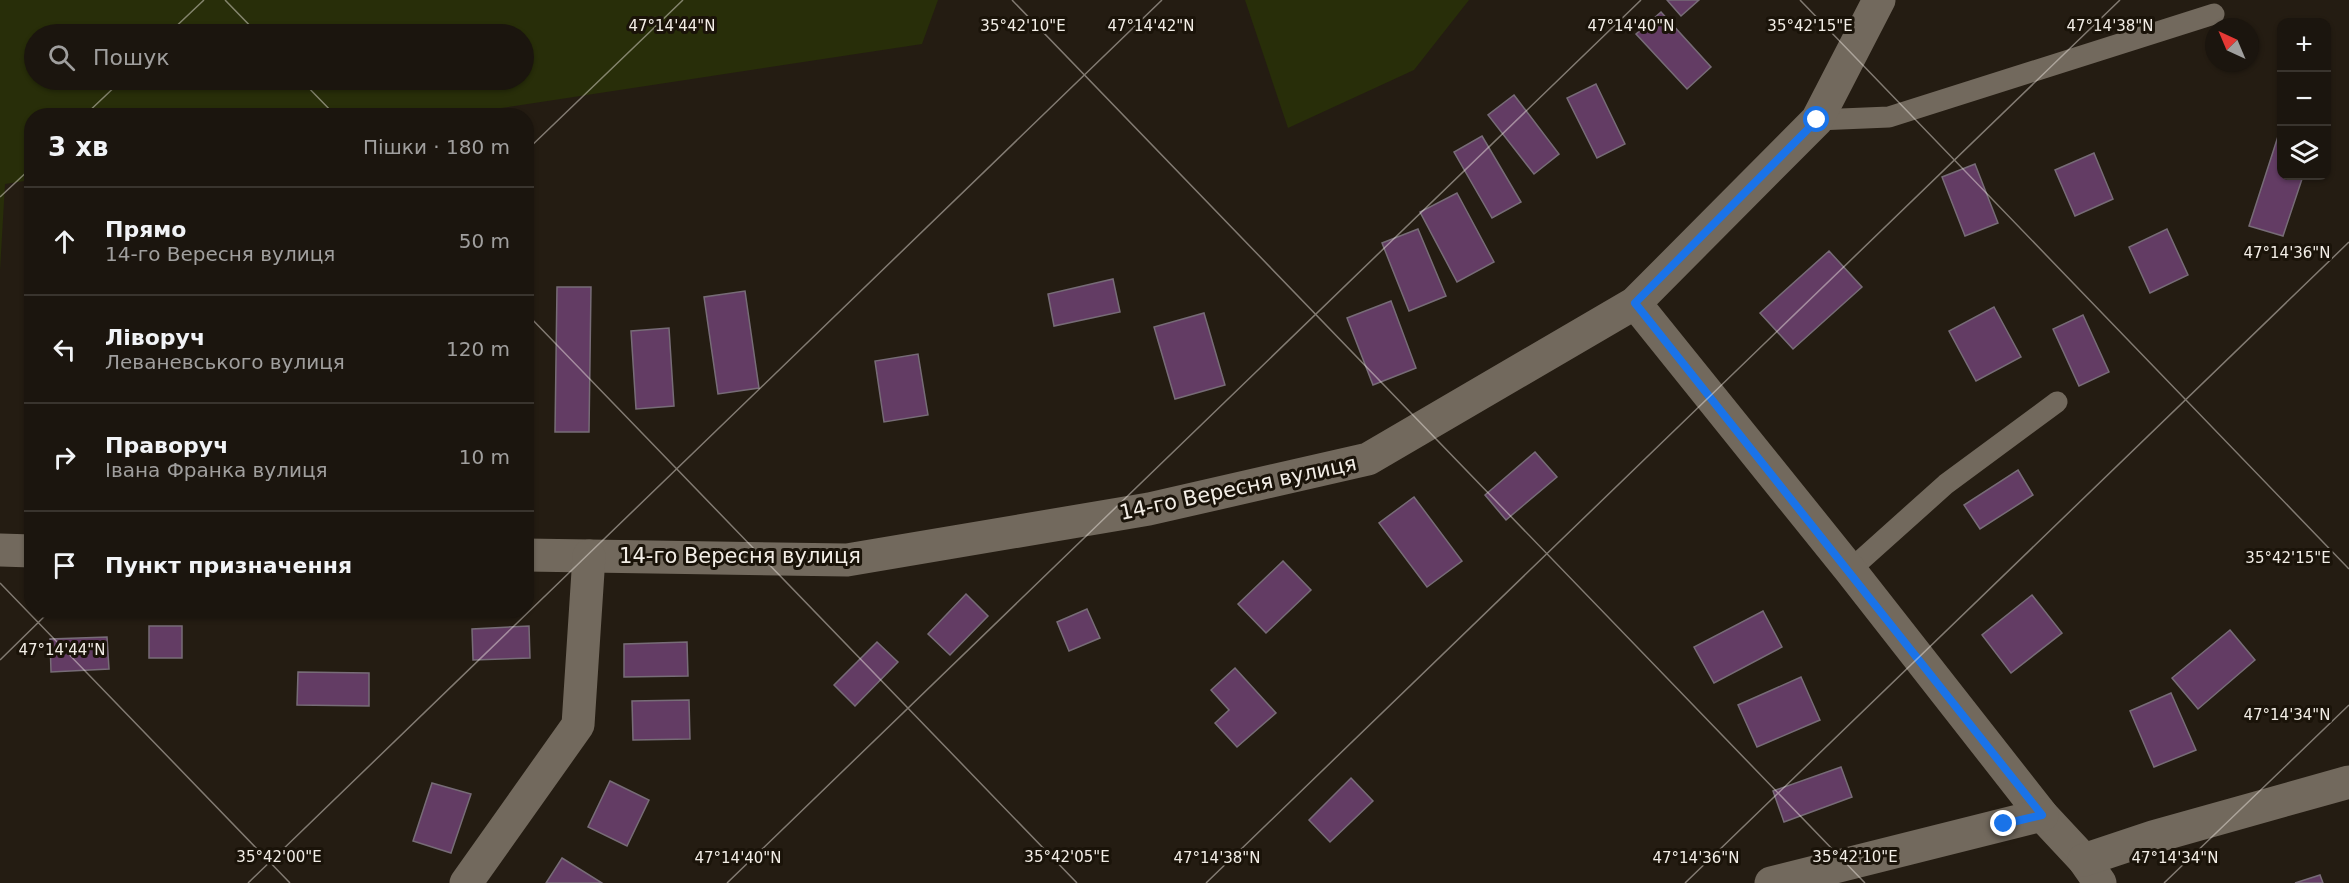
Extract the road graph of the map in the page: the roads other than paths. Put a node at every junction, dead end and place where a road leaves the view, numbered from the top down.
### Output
1 (1879, 0) edge
2 (2214, 14) dead end
3 (1817, 120) junction
4 (1635, 303) junction
5 (2057, 402) dead end
6 (0, 550) edge
7 (24, 551) edge
8 (534, 555) edge
9 (589, 556) junction
10 (1850, 570) junction
11 (2349, 782) edge
12 (2042, 815) junction
13 (2092, 872) edge
14 (466, 883) edge
15 (1771, 883) edge

1 - 3 street, 14-го Вересня вулиця
2 - 3 lane
3 - 4 street, 14-го Вересня вулиця
4 - 9 street, 14-го Вересня вулиця
4 - 10 street
5 - 10 lane
6 - 7 street
8 - 9 street, 14-го Вересня вулиця
9 - 14 street, 14-го Вересня вулиця
10 - 12 street
11 - 13 street
12 - 13 street
12 - 15 street

